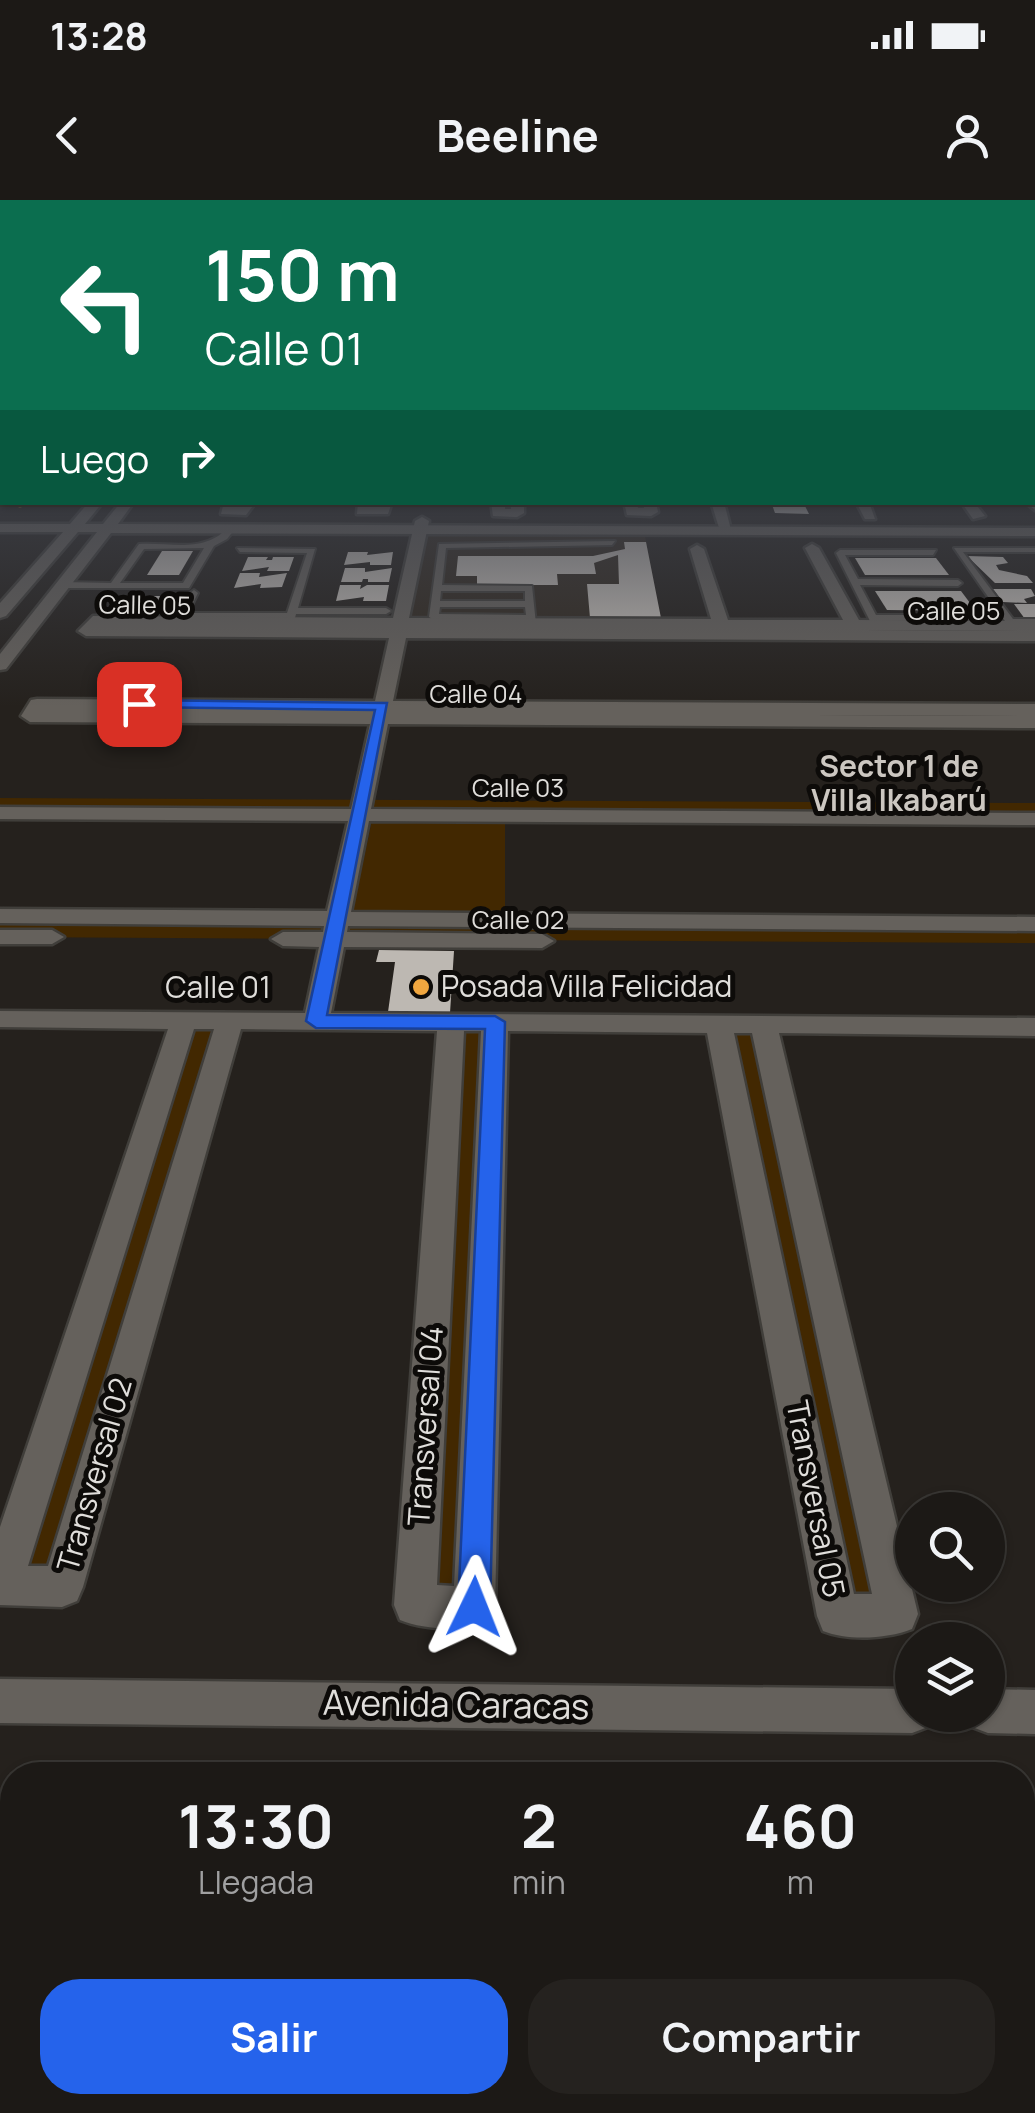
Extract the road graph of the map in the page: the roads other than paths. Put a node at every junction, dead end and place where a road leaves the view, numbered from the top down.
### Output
1 (42, 528) edge
2 (74, 528) edge
3 (108, 528) edge
4 (144, 528) edge
5 (217, 528) edge
6 (277, 528) edge
7 (420, 528) edge
8 (804, 528) edge
9 (231, 529) junction
10 (1035, 532) edge
11 (60, 545) junction
12 (210, 546) junction
13 (92, 548) junction
14 (812, 548) dead end
15 (696, 549) dead end
16 (240, 550) dead end
17 (1035, 550) edge
18 (442, 552) junction
19 (933, 552) dead end
20 (853, 582) junction
21 (958, 583) dead end
22 (62, 586) junction
23 (114, 586) junction
24 (438, 588) junction
25 (194, 594) dead end
26 (436, 604) junction
27 (530, 604) junction
28 (0, 614) edge
29 (971, 618) dead end
30 (297, 621) junction
31 (874, 621) junction
32 (395, 622) junction
33 (1035, 624) edge
34 (531, 625) junction
35 (195, 626) junction
36 (728, 628) junction
37 (856, 630) junction
38 (1035, 636) edge
39 (0, 665) edge
40 (1035, 710) edge
41 (204, 711) junction
42 (381, 712) junction
43 (912, 715) junction
44 (1035, 722) edge
45 (0, 798) edge
46 (1035, 803) edge
47 (192, 806) junction
48 (361, 807) junction
49 (947, 810) junction
50 (0, 813) edge
51 (1035, 819) edge
52 (0, 916) edge
53 (1035, 924) edge
54 (335, 929) junction
55 (0, 937) edge
56 (1021, 937) edge
57 (0, 1019) edge
58 (184, 1020) junction
59 (230, 1020) junction
60 (316, 1021) junction
61 (451, 1022) junction
62 (495, 1022) junction
63 (719, 1024) junction
64 (763, 1024) junction
65 (1035, 1027) edge
66 (0, 1702) edge
67 (895, 1710) edge
68 (1005, 1712) edge
69 (1035, 1712) edge

1 - 11 street
2 - 11 street
3 - 13 street
4 - 13 street
5 - 9 street
6 - 9 street
7 - 32 street
8 - 10 street
9 - 12 lane
11 - 28 street
12 - 23 lane
12 - 23 lane
13 - 22 street
14 - 37 street
15 - 36 street
16 - 30 lane
17 - 33 lane
18 - 18 lane
18 - 24 lane
19 - 20 lane
20 - 21 lane
20 - 31 lane
22 - 23 lane
22 - 39 street
24 - 26 lane
24 - 27 lane
25 - 30 lane
26 - 27 lane
26 - 34 lane
27 - 34 lane
29 - 31 lane
30 - 32 street, Calle 05
30 - 35 street, Calle 05
31 - 33 street, Calle 05
31 - 37 street, Calle 05
32 - 34 street, Calle 05
32 - 42 street
34 - 36 street, Calle 05
35 - 35 street, Calle 05
36 - 37 street, Calle 05
37 - 38 street, Calle 05
40 - 43 street, Calle 04
41 - 41 street, Calle 04
41 - 42 street, Calle 04
42 - 43 street, Calle 04
42 - 48 street
43 - 44 street, Calle 04
45 - 47 street, Calle 03
46 - 49 street, Calle 03
47 - 48 street, Calle 03
47 - 50 street, Calle 03
48 - 49 street, Calle 03
48 - 54 street
49 - 51 street, Calle 03
52 - 54 street, Calle 02
53 - 56 street, Calle 02
54 - 55 street, Calle 02
54 - 56 street, Calle 02
54 - 60 street
57 - 58 street, Calle 01
58 - 59 street, Calle 01
58 - 59 street, Transversal 02
59 - 60 street, Calle 01
60 - 61 street, Calle 01
61 - 62 street, Calle 01
61 - 62 street, Transversal 04
62 - 63 street, Calle 01
63 - 64 street, Calle 01
63 - 64 street, Transversal 05
64 - 65 street, Calle 01
66 - 67 street, Avenida Caracas
68 - 69 street

